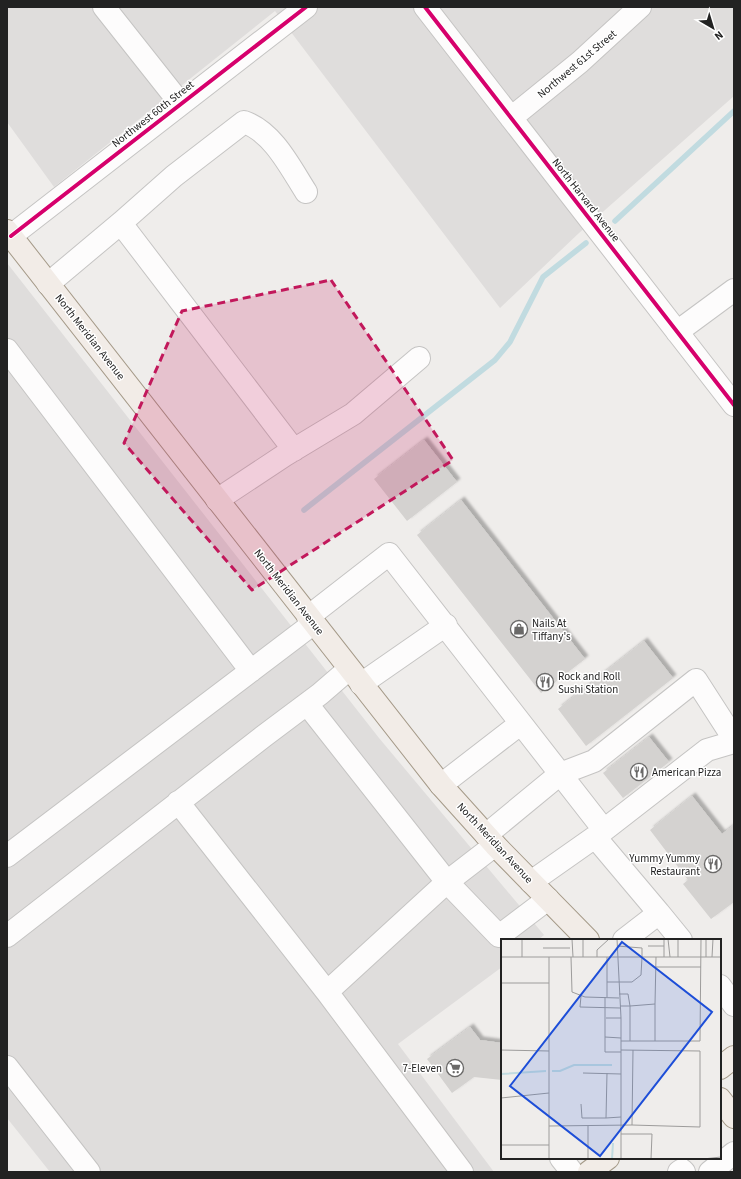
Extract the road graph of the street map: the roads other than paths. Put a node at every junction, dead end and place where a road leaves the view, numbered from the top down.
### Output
1 (104, 7) edge
2 (306, 7) edge
3 (424, 7) edge
4 (640, 7) edge
5 (180, 103) junction
6 (511, 118) junction
7 (306, 192) dead end
8 (122, 222) junction
9 (8, 235) edge
10 (48, 284) junction
11 (734, 290) edge
12 (677, 332) junction
13 (7, 350) edge
14 (419, 358) dead end
15 (734, 405) edge
16 (294, 450) junction
17 (217, 500) junction
18 (311, 620) junction
19 (446, 625) junction
20 (251, 671) junction
21 (355, 677) junction
22 (307, 704) junction
23 (520, 724) junction
24 (734, 739) edge
25 (734, 742) edge
26 (560, 774) junction
27 (440, 785) junction
28 (178, 802) junction
29 (600, 833) junction
30 (490, 840) junction
31 (7, 856) edge
32 (446, 882) junction
33 (531, 882) junction
34 (548, 899) junction
35 (659, 913) junction
36 (7, 936) edge
37 (587, 939) edge
38 (625, 939) edge
39 (680, 939) edge
40 (721, 987) edge
41 (327, 992) junction
42 (734, 1005) edge
43 (734, 1057) edge
44 (7, 1067) edge
45 (721, 1067) edge
46 (721, 1100) edge
47 (734, 1117) edge
48 (734, 1153) edge
49 (562, 1159) edge
50 (607, 1159) edge
51 (89, 1172) edge
52 (462, 1172) edge
53 (572, 1172) edge
54 (589, 1172) edge
55 (679, 1172) edge
56 (684, 1172) edge
57 (710, 1172) edge

1 - 5 street
2 - 5 street, Northwest 60th Street
3 - 6 street, North Harvard Avenue
4 - 6 street, Northwest 61st Street
5 - 9 street, Northwest 60th Street
6 - 12 street, North Harvard Avenue
7 - 8 street
8 - 10 street
8 - 16 street
9 - 10 main road, North Meridian Avenue
10 - 17 main road, North Meridian Avenue
11 - 12 street
12 - 15 street, North Harvard Avenue
13 - 20 street
14 - 16 street
16 - 17 street
17 - 18 main road, North Meridian Avenue
18 - 19 street
18 - 20 street
18 - 21 main road, North Meridian Avenue
19 - 21 street
19 - 23 street
20 - 31 street
21 - 22 street
21 - 27 main road, North Meridian Avenue
22 - 28 street
22 - 32 street
23 - 26 street
23 - 27 street
24 - 26 street
25 - 29 street
26 - 29 street
26 - 30 street
27 - 30 main road, North Meridian Avenue
28 - 36 street
28 - 41 street
29 - 33 street
29 - 35 street
30 - 32 street
30 - 33 main road, North Meridian Avenue
32 - 34 street
32 - 41 street
33 - 34 main road, North Meridian Avenue
34 - 37 main road, North Meridian Avenue
35 - 38 street
35 - 39 street
40 - 42 street
41 - 52 street
43 - 45 main road
44 - 51 street
46 - 47 main road
48 - 57 street
49 - 53 street
50 - 54 main road
55 - 56 street

